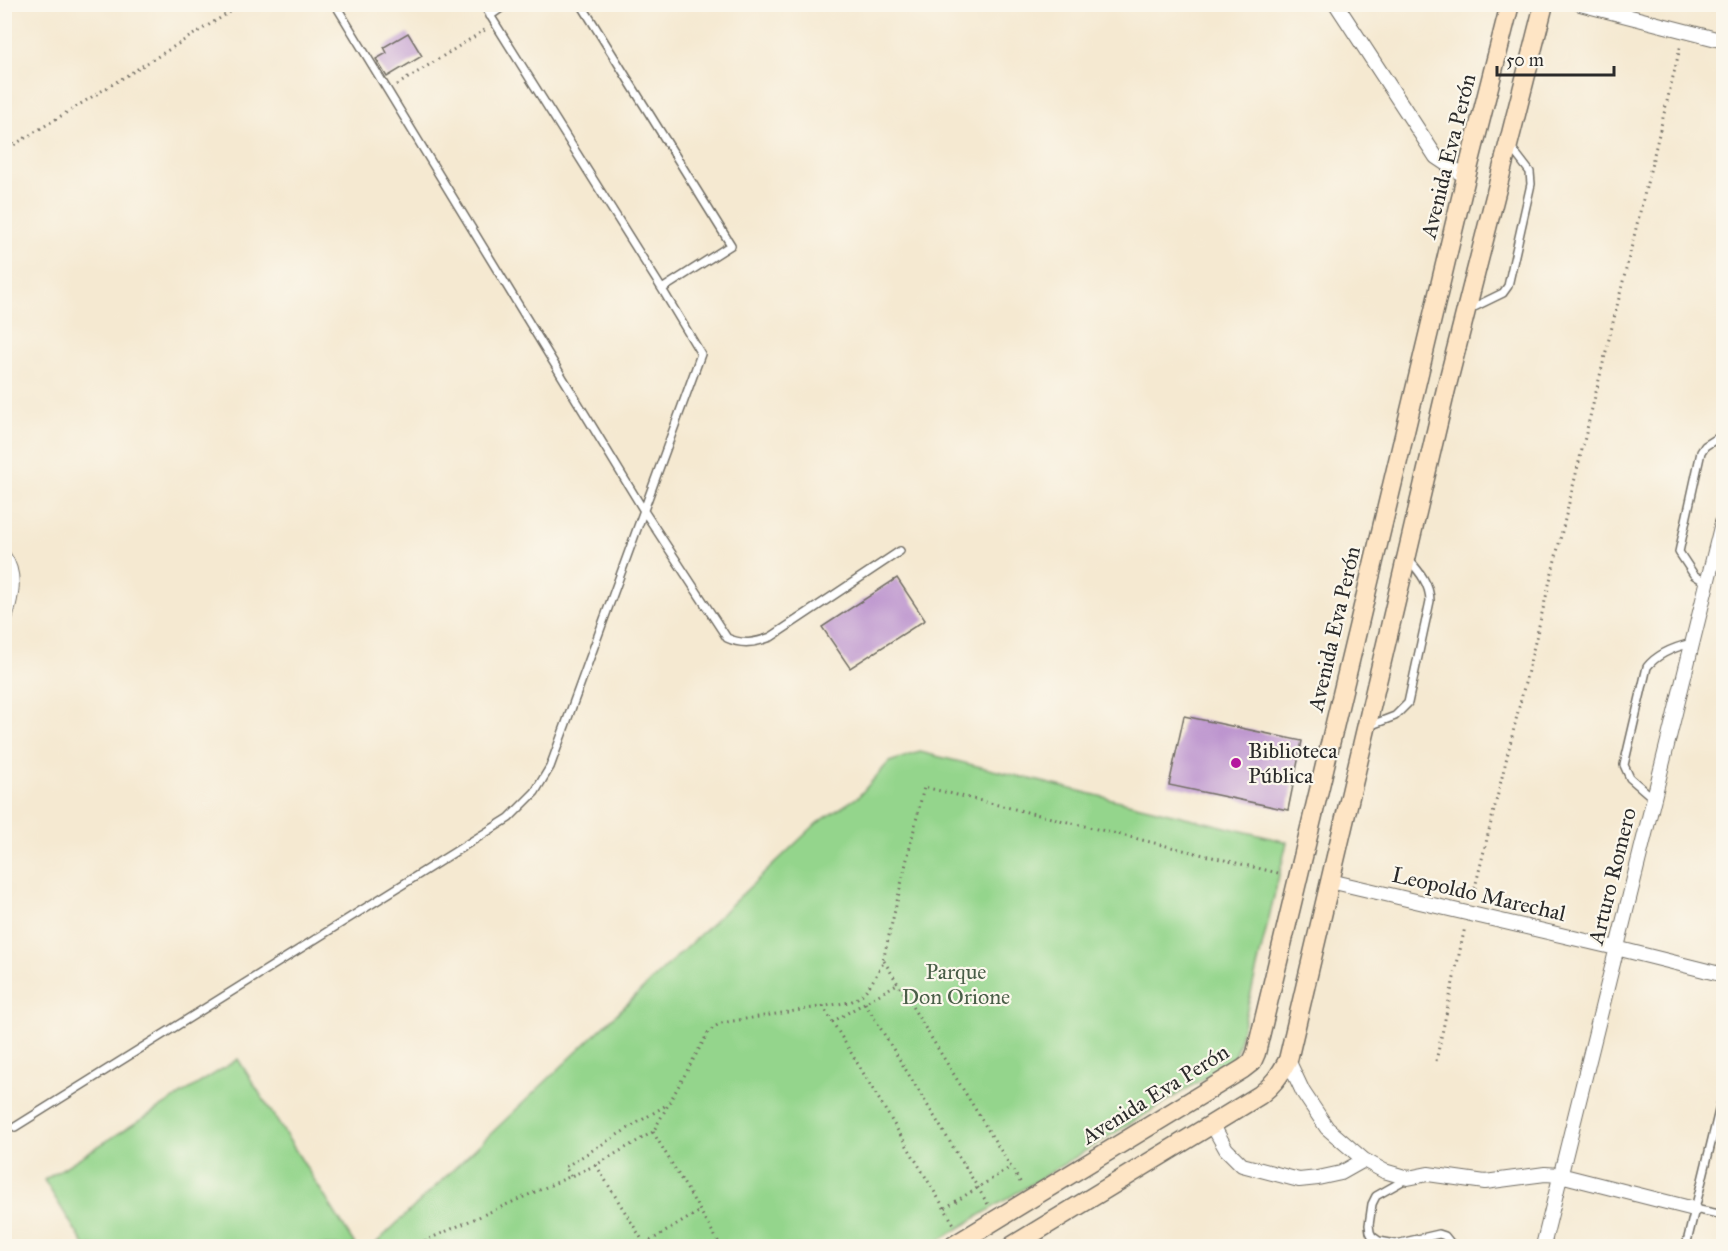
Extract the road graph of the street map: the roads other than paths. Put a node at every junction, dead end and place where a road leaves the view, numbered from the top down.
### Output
1 (335, 4) edge
2 (483, 4) edge
3 (507, 4) edge
4 (581, 4) edge
5 (1336, 4) edge
6 (1510, 4) edge
7 (1544, 4) edge
8 (1580, 4) edge
9 (490, 16) junction
10 (1724, 41) edge
11 (1490, 90) junction
12 (1521, 93) junction
13 (1508, 143) junction
14 (1466, 177) junction
15 (662, 289) junction
16 (1466, 311) junction
17 (1417, 384) junction
18 (1446, 389) junction
19 (1724, 434) edge
20 (644, 511) junction
21 (1724, 516) edge
22 (900, 551) dead end
23 (4, 557) edge
24 (1407, 557) junction
25 (1707, 583) junction
26 (5, 620) edge
27 (1692, 643) junction
28 (1337, 718) junction
29 (1367, 726) junction
30 (1653, 798) junction
31 (1330, 881) junction
32 (1616, 948) junction
33 (1724, 975) edge
34 (1273, 987) junction
35 (1303, 993) junction
36 (1288, 1060) junction
37 (1724, 1090) edge
38 (1212, 1124) junction
39 (15, 1127) dead end
40 (1364, 1160) junction
41 (1560, 1175) junction
42 (1408, 1178) junction
43 (1694, 1209) junction
44 (1724, 1215) edge
45 (958, 1243) edge
46 (1012, 1246) edge
47 (1453, 1246) edge
48 (1542, 1246) edge
49 (1686, 1246) edge

1 - 20 lane
2 - 9 lane
3 - 9 lane
4 - 15 lane
5 - 14 street
6 - 11 main road, Avenida Eva Perón
7 - 12 main road
8 - 10 street
9 - 15 lane
11 - 12 main road
11 - 14 main road, Avenida Eva Perón
12 - 13 main road
13 - 16 main road
13 - 16 lane
14 - 17 main road, Avenida Eva Perón
15 - 20 lane
16 - 18 main road
17 - 18 main road
17 - 28 main road, Avenida Eva Perón
18 - 24 main road
19 - 25 lane
20 - 22 lane
20 - 39 lane
21 - 25 street, Arturo Romero
23 - 26 street
24 - 29 main road
24 - 29 lane
25 - 27 street, Arturo Romero
27 - 30 street, Arturo Romero
27 - 30 lane
28 - 29 main road
28 - 34 main road, Avenida Eva Perón
29 - 31 main road
30 - 32 street, Arturo Romero
31 - 32 street, Leopoldo Marechal
31 - 35 main road
32 - 33 street, Leopoldo Marechal
32 - 41 street, Arturo Romero
34 - 35 main road
34 - 45 main road, Avenida Eva Perón
35 - 36 main road
36 - 38 main road
36 - 40 street
37 - 43 lane
38 - 40 street
38 - 46 main road
40 - 42 street
41 - 42 street
41 - 43 street
41 - 48 street, Arturo Romero
42 - 47 lane
43 - 44 lane
43 - 49 lane

